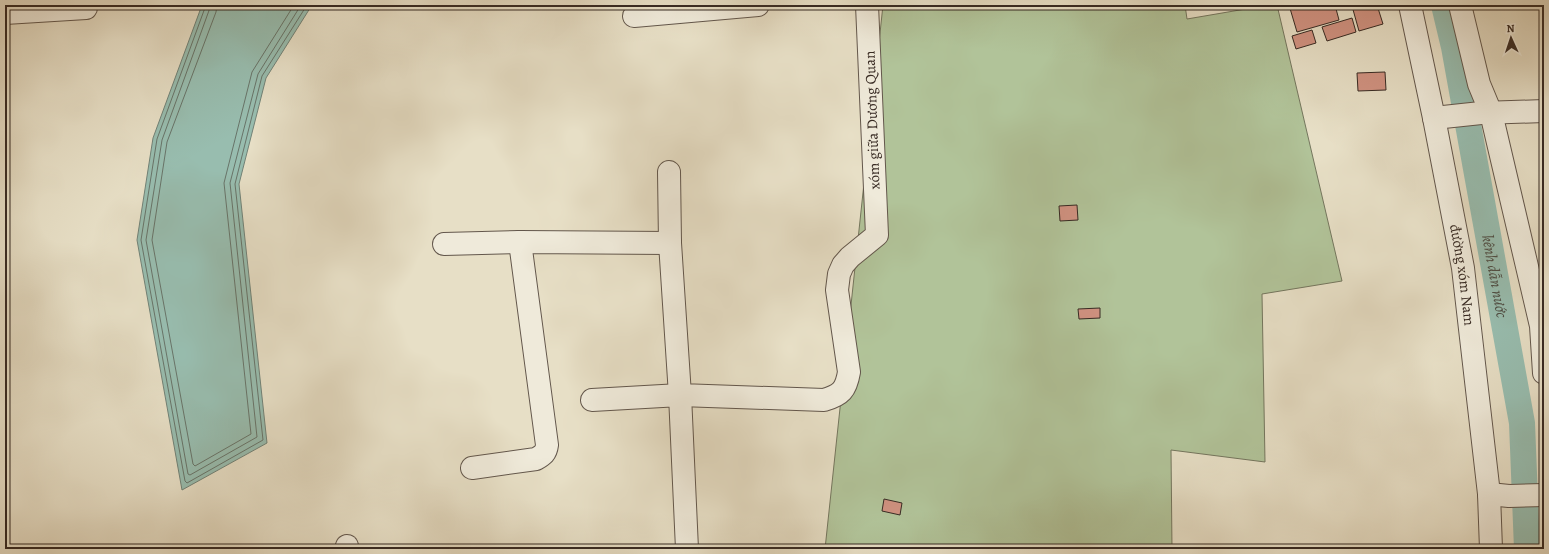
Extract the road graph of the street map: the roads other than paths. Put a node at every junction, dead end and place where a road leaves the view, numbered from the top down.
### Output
1 (85, 5) edge
2 (758, 5) edge
3 (867, 5) edge
4 (1410, 5) edge
5 (1460, 5) edge
6 (5, 13) edge
7 (634, 16) dead end
8 (1544, 111) edge
9 (1486, 113) junction
10 (1444, 116) junction
11 (669, 172) dead end
12 (520, 242) junction
13 (670, 243) junction
14 (444, 244) dead end
15 (1538, 326) edge
16 (1544, 373) edge
17 (680, 394) junction
18 (592, 400) dead end
19 (472, 468) dead end
20 (1499, 495) junction
21 (1538, 495) edge
22 (687, 549) edge
23 (1491, 549) edge

1 - 6 lane
2 - 7 lane
3 - 17 lane, xóm giữa Dương Quan
4 - 10 lane, đường xóm Nam
5 - 9 lane
8 - 9 lane
9 - 10 lane
9 - 15 lane
10 - 20 lane, đường xóm Nam
11 - 13 lane
12 - 13 lane
12 - 14 lane
12 - 19 lane
13 - 17 lane
15 - 16 lane
17 - 18 lane
17 - 22 lane
20 - 21 lane
20 - 23 lane, đường xóm Nam

